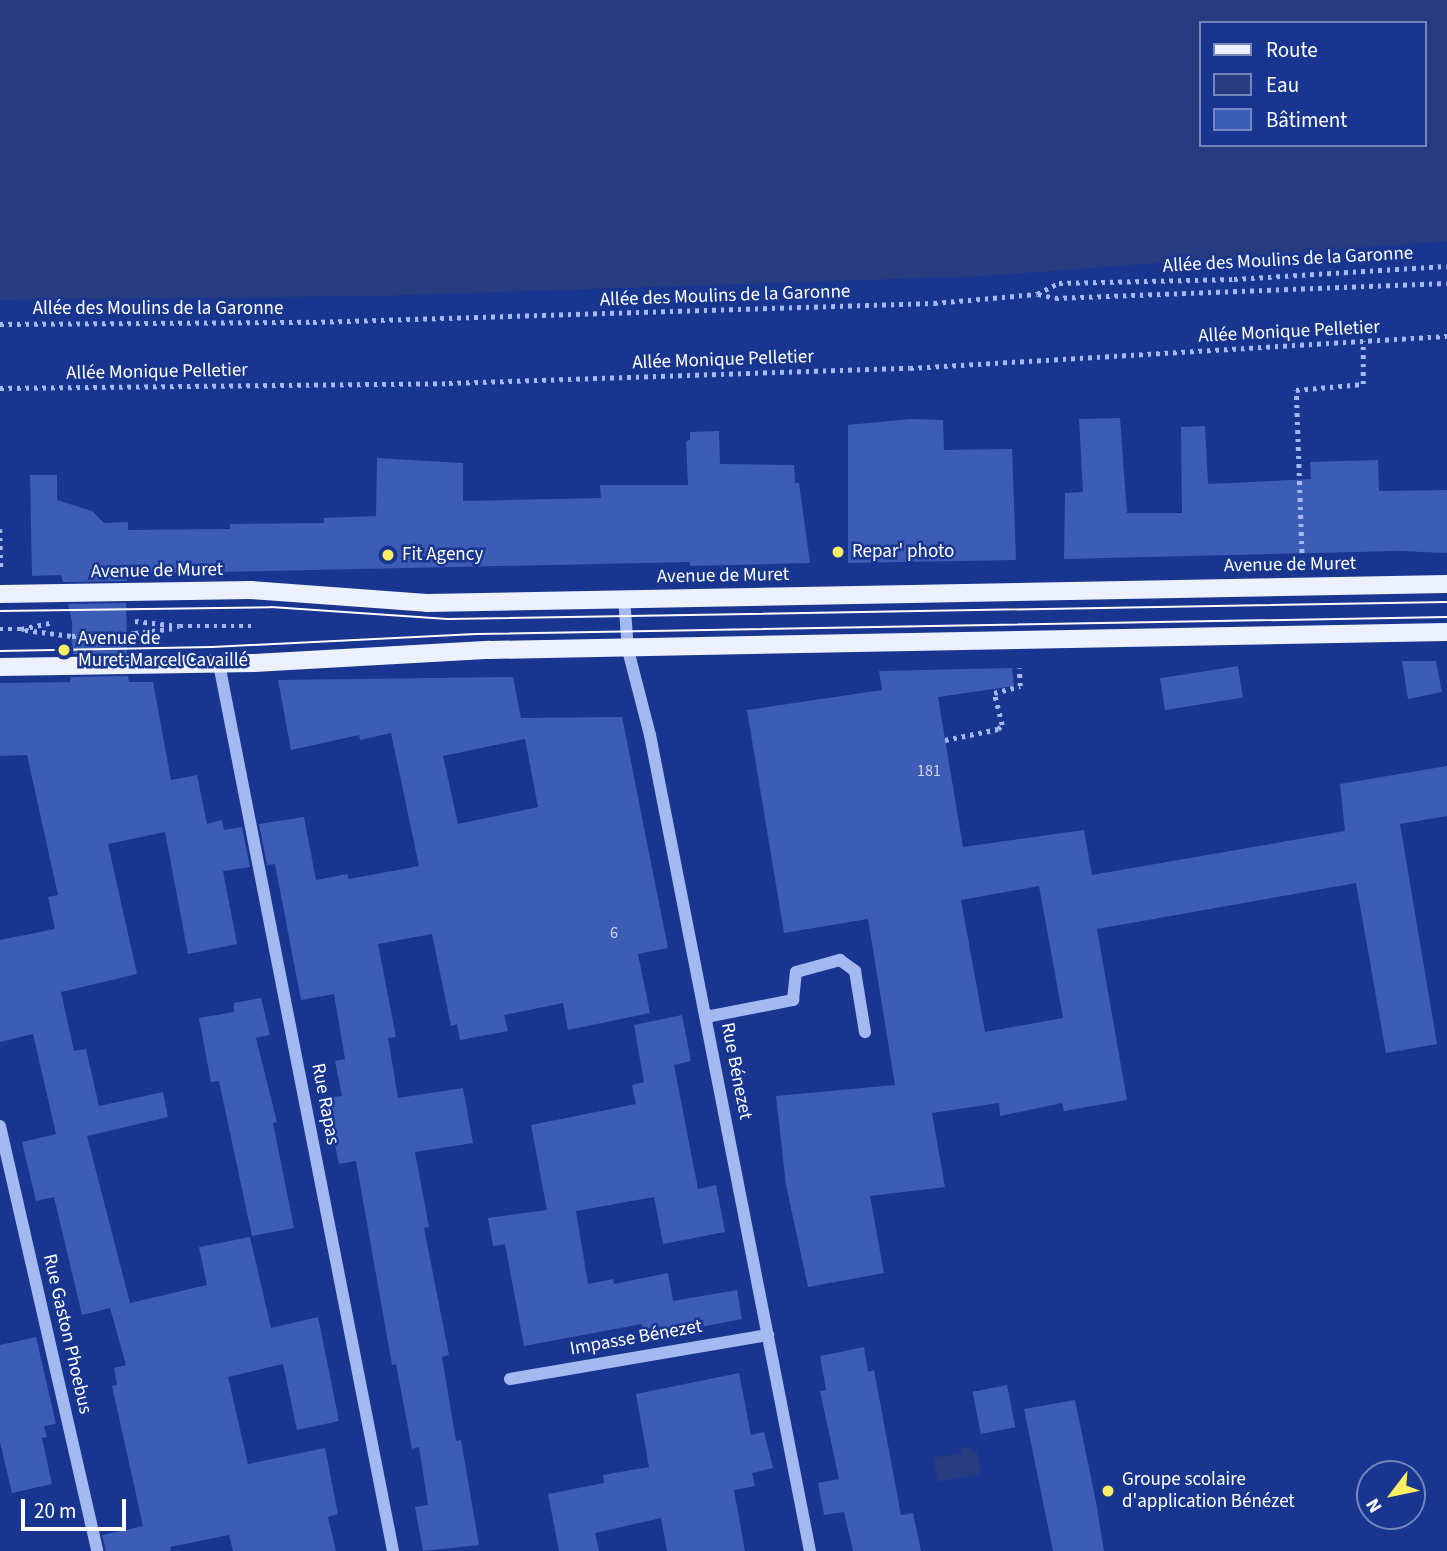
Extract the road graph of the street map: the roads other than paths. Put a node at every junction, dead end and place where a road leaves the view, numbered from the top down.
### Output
1 (1447, 584) edge
2 (0, 593) edge
3 (624, 598) junction
4 (1447, 632) edge
5 (628, 650) junction
6 (219, 664) junction
7 (0, 667) edge
8 (706, 1017) junction
9 (866, 1031) dead end
10 (0, 1126) edge
11 (768, 1335) junction
12 (510, 1379) dead end
13 (97, 1551) edge
14 (393, 1551) edge
15 (810, 1551) edge

1 - 3 main road, Avenue de Muret
2 - 3 main road, Avenue de Muret
3 - 5 street, Rue Bénezet
4 - 5 main road
5 - 6 main road
5 - 8 street, Rue Bénezet
6 - 7 main road
6 - 14 street, Rue Rapas
8 - 9 street
8 - 11 street, Rue Bénezet
10 - 13 street, Rue Gaston Phoebus
11 - 12 street, Impasse Bénezet
11 - 15 street, Rue Bénezet

